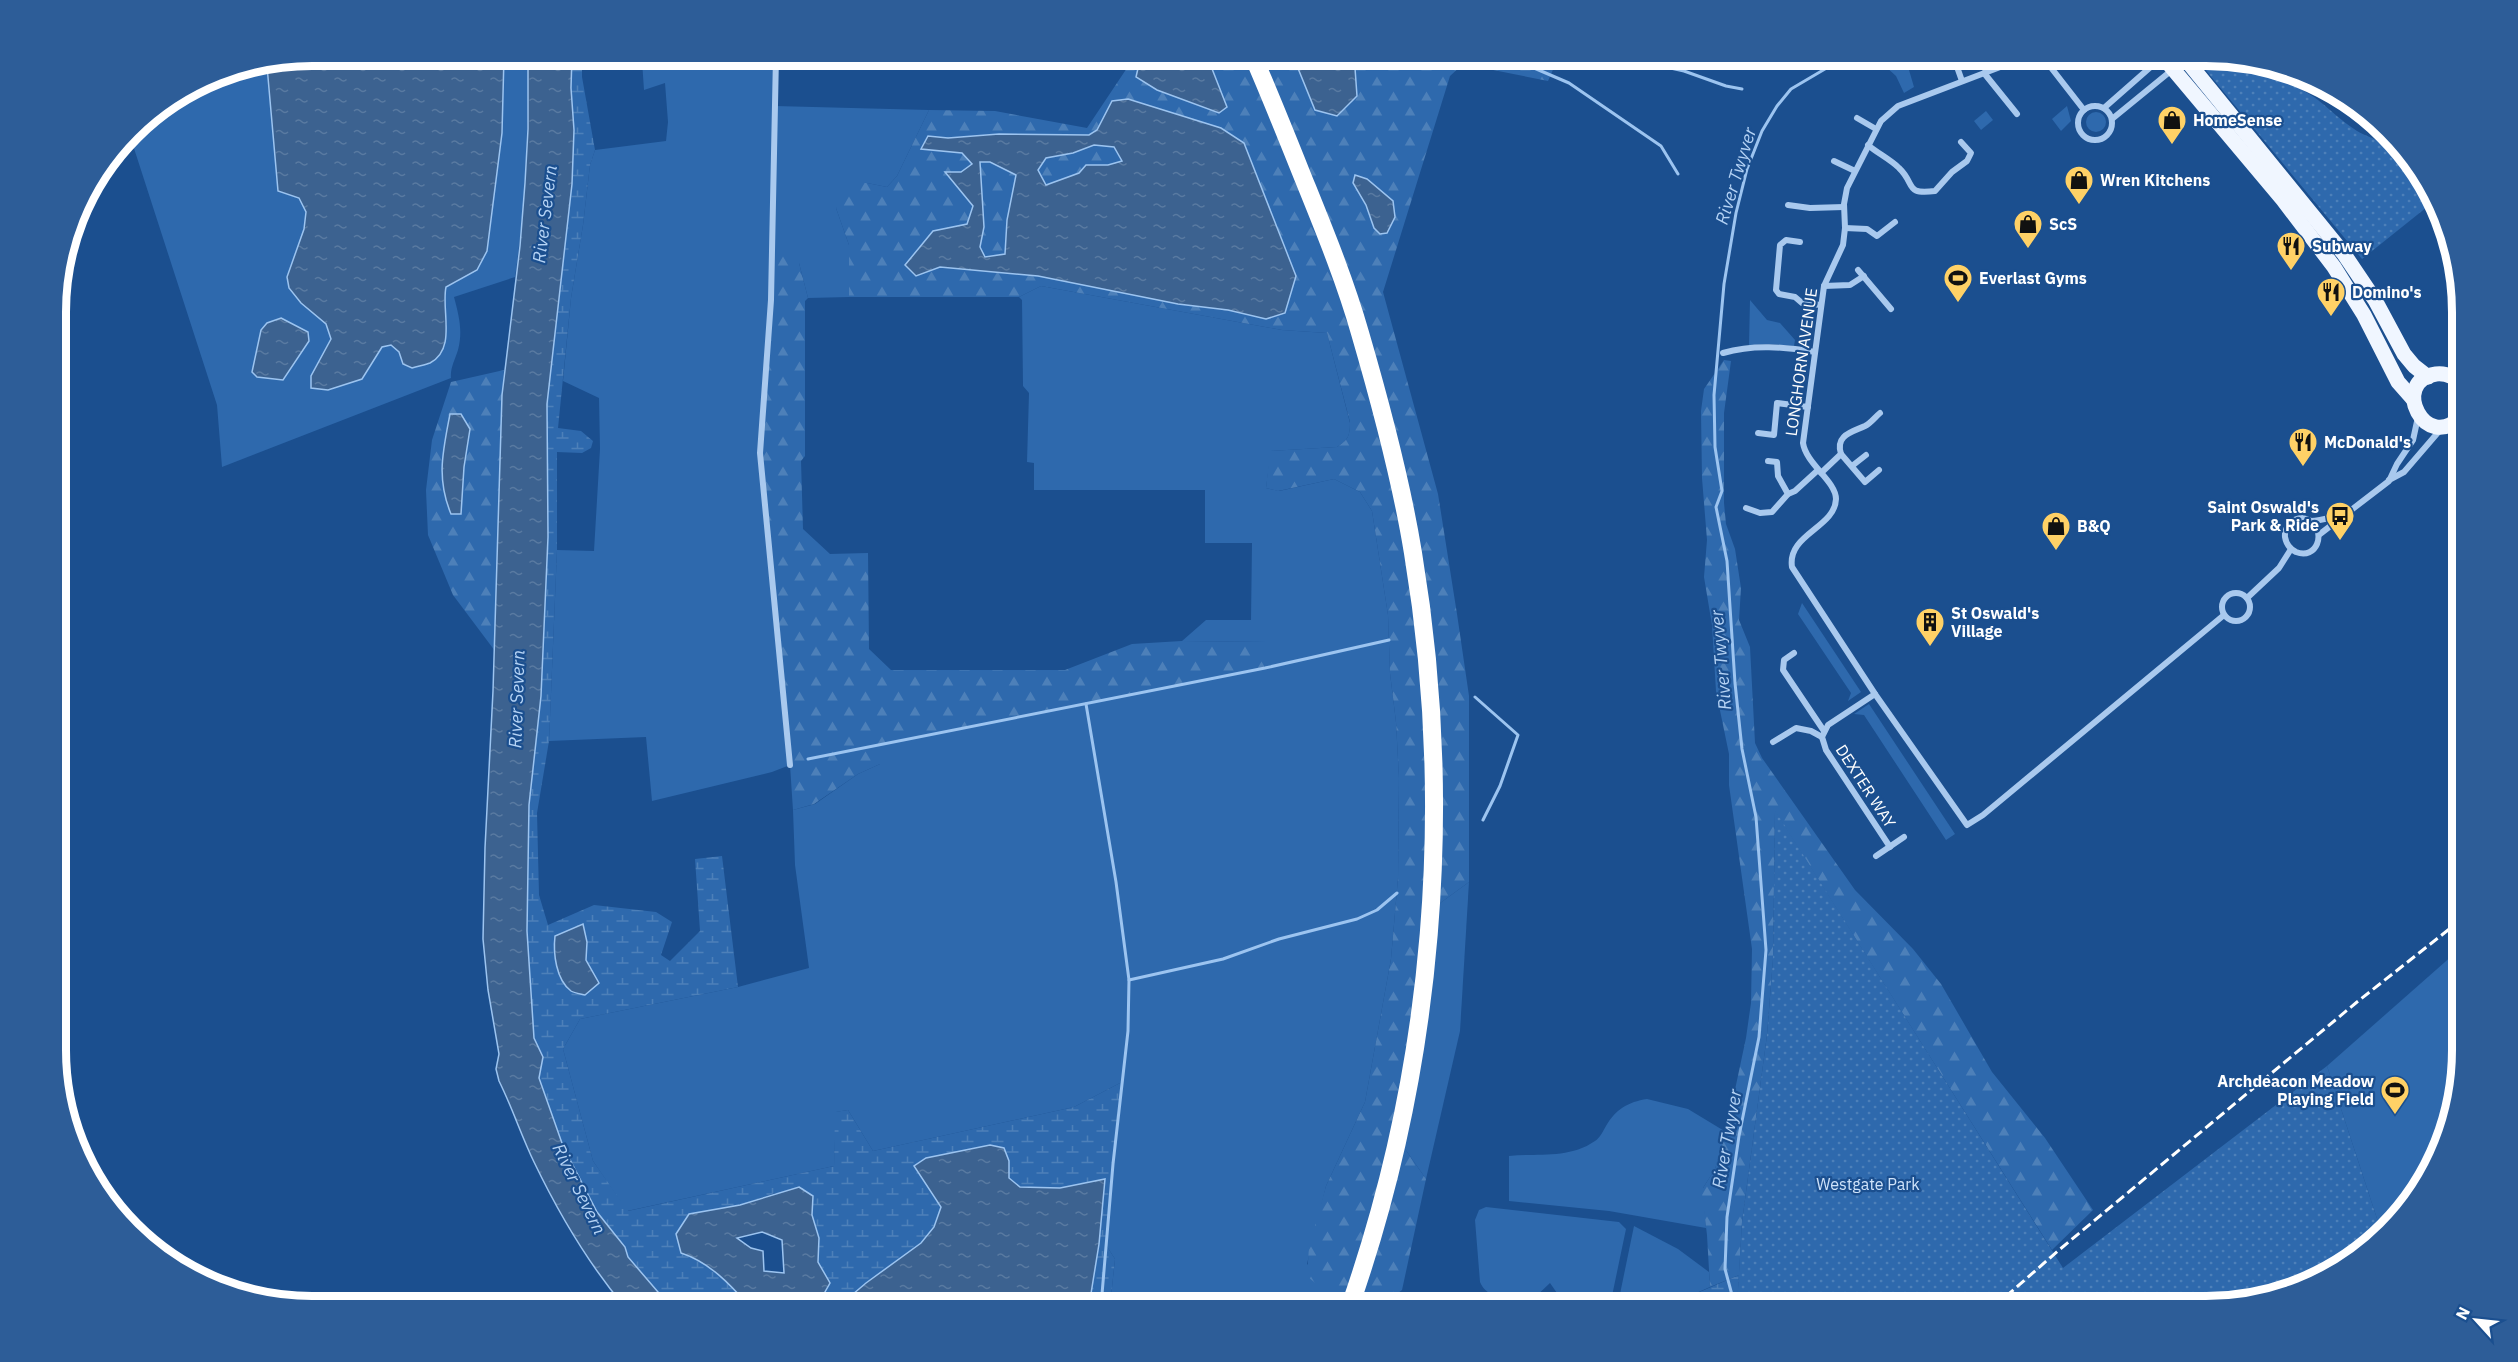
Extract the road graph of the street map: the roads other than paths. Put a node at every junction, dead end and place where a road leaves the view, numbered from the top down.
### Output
1 (776, 66) edge
2 (1257, 66) edge
3 (1957, 66) edge
4 (2002, 66) edge
5 (2050, 66) edge
6 (2160, 66) edge
7 (2163, 66) edge
8 (2177, 66) edge
9 (2178, 66) edge
10 (1996, 68) joint
11 (1984, 73) junction
12 (1962, 81) junction
13 (2104, 108) junction
14 (2084, 110) junction
15 (2017, 114) dead end
16 (1857, 118) dead end
17 (2112, 119) junction
18 (1876, 129) junction
19 (1961, 142) dead end
20 (1868, 145) junction
21 (1834, 161) dead end
22 (1855, 171) junction
23 (1788, 205) dead end
24 (1844, 207) junction
25 (1895, 222) dead end
26 (1845, 228) junction
27 (1800, 242) dead end
28 (1824, 285) junction
29 (1821, 305) junction
30 (1891, 309) dead end
31 (1815, 352) junction
32 (1723, 353) dead end
33 (2428, 377) junction
34 (2452, 380) edge
35 (2414, 399) junction
36 (1808, 407) junction
37 (1880, 413) dead end
38 (2418, 416) junction
39 (2452, 424) edge
40 (2452, 426) edge
41 (1758, 433) dead end
42 (1840, 454) junction
43 (1866, 456) dead end
44 (1768, 461) dead end
45 (1852, 466) junction
46 (1879, 470) dead end
47 (1819, 472) junction
48 (2389, 481) junction
49 (1788, 494) junction
50 (1746, 508) dead end
51 (2345, 513) junction
52 (2311, 521) junction
53 (2320, 534) junction
54 (2290, 549) junction
55 (2247, 598) junction
56 (2224, 615) junction
57 (1794, 653) dead end
58 (1875, 693) junction
59 (1823, 734) junction
60 (1773, 742) dead end
61 (790, 765) dead end
62 (1904, 837) dead end
63 (1890, 847) junction
64 (1876, 856) dead end
65 (1353, 1296) edge

1 - 61 street
2 - 65 highway
3 - 12 street
4 - 10 street, LONGHORN AVENUE
5 - 14 street
6 - 13 street
7 - 17 street
8 - 35 main road
9 - 33 main road
10 - 11 street, LONGHORN AVENUE
11 - 12 street, LONGHORN AVENUE
11 - 15 street
12 - 18 street, LONGHORN AVENUE
13 - 14 street
13 - 17 street
14 - 17 street
16 - 18 street
18 - 20 street, LONGHORN AVENUE
19 - 20 street
20 - 22 street, LONGHORN AVENUE
21 - 22 street
22 - 24 street, LONGHORN AVENUE
23 - 24 street
24 - 26 street, LONGHORN AVENUE
25 - 26 street
26 - 28 street, LONGHORN AVENUE
27 - 29 street
28 - 29 street, LONGHORN AVENUE
28 - 30 street
29 - 31 street, LONGHORN AVENUE
31 - 32 street
31 - 36 street, LONGHORN AVENUE
33 - 34 main road
33 - 35 main road
35 - 38 main road
36 - 41 street
36 - 47 street, LONGHORN AVENUE
37 - 42 street
38 - 39 main road
38 - 48 street
40 - 48 street
42 - 45 street
42 - 47 street
43 - 45 street
44 - 49 street
45 - 46 street
47 - 49 street
47 - 58 street, LONGHORN AVENUE
48 - 51 street
49 - 50 street
51 - 52 street
51 - 53 street
52 - 53 street
52 - 54 street
53 - 54 street
54 - 55 street
55 - 56 street
55 - 56 street
56 - 58 street, LONGHORN AVENUE
57 - 59 street
58 - 59 street, DEXTER WAY
59 - 60 street
59 - 63 street, DEXTER WAY
62 - 63 street, DEXTER WAY
63 - 64 street, DEXTER WAY

